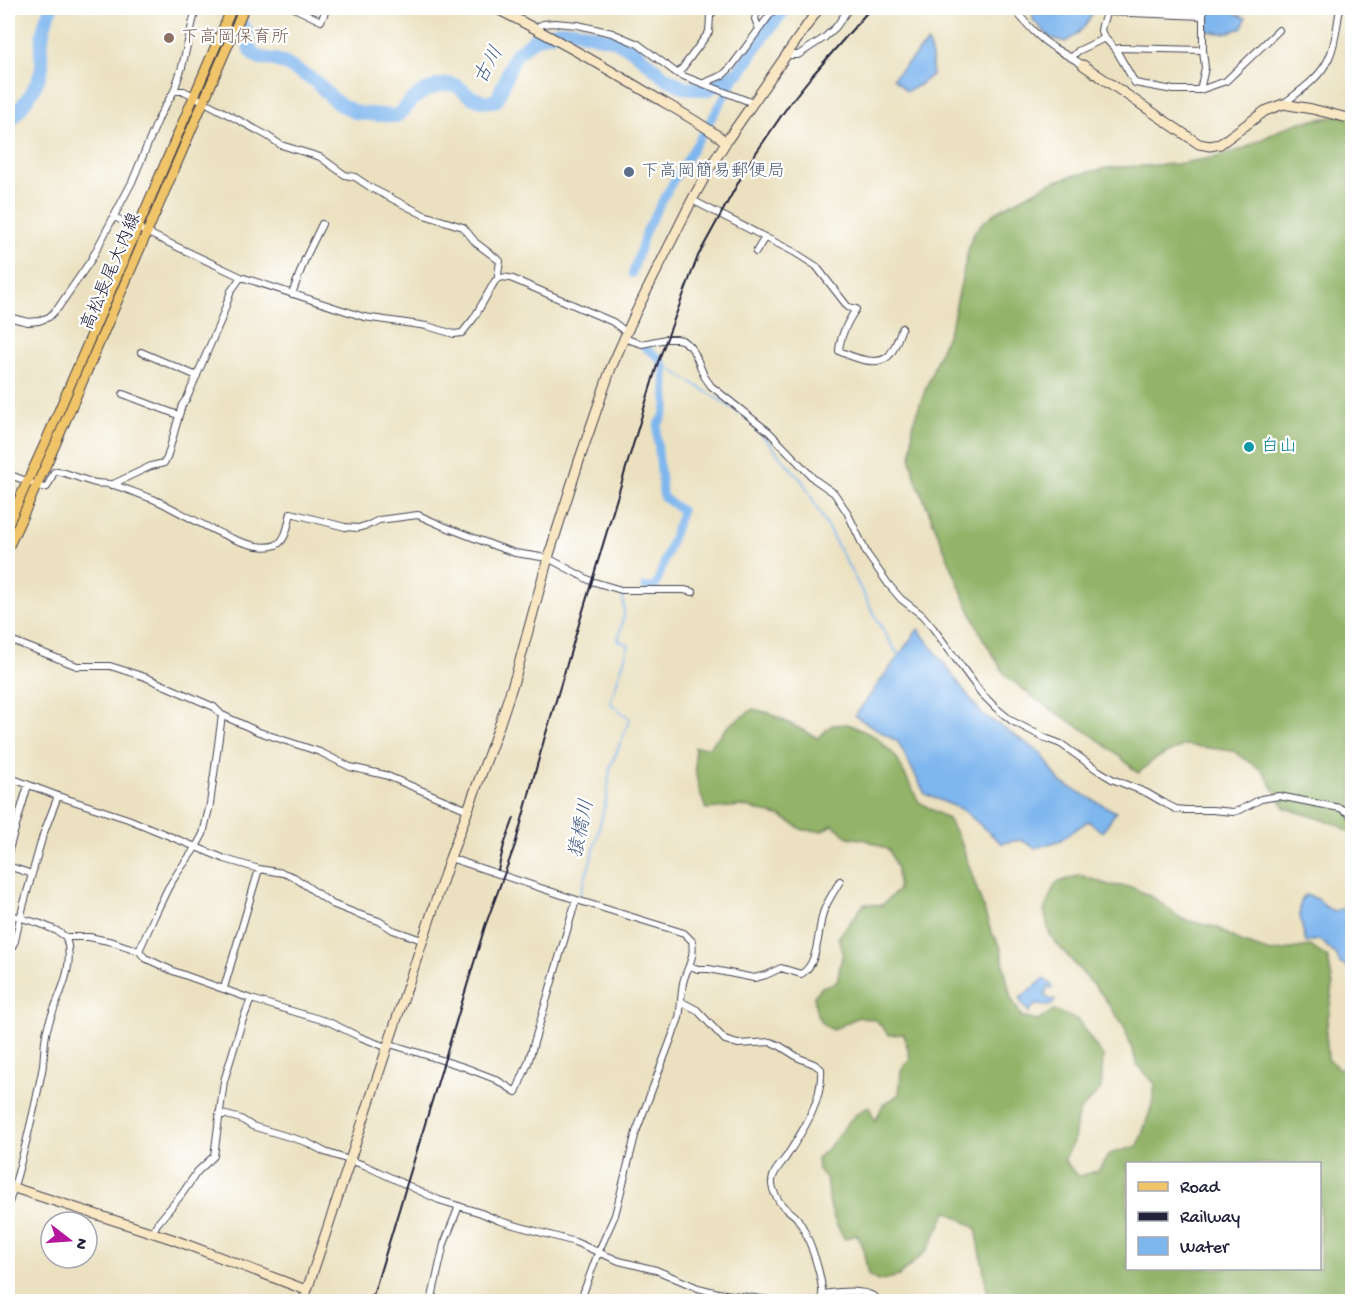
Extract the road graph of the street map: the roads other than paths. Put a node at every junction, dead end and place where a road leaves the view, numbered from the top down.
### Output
1 (196, 8) edge
2 (232, 8) edge
3 (294, 8) edge
4 (327, 8) edge
5 (495, 8) edge
6 (716, 8) edge
7 (758, 8) edge
8 (775, 8) edge
9 (819, 8) edge
10 (849, 8) edge
11 (1013, 8) edge
12 (1203, 8) edge
13 (1340, 8) edge
14 (243, 10) edge
15 (1108, 10) edge
16 (1203, 16) junction
17 (537, 29) junction
18 (759, 29) junction
19 (1279, 30) dead end
20 (1105, 38) junction
21 (1116, 50) junction
22 (1203, 50) junction
23 (786, 55) junction
24 (1072, 57) junction
25 (1083, 65) joint
26 (678, 74) junction
27 (705, 84) junction
28 (1200, 90) junction
29 (174, 91) junction
30 (199, 99) junction
31 (753, 103) junction
32 (1283, 105) junction
33 (1353, 119) edge
34 (726, 142) junction
35 (692, 200) junction
36 (114, 217) junction
37 (322, 224) dead end
38 (142, 231) junction
39 (765, 237) junction
40 (756, 252) dead end
41 (242, 277) junction
42 (498, 278) junction
43 (292, 294) junction
44 (8, 317) edge
45 (902, 328) dead end
46 (624, 335) junction
47 (141, 352) dead end
48 (197, 376) junction
49 (123, 394) dead end
50 (178, 415) junction
51 (8, 474) edge
52 (32, 483) junction
53 (111, 485) junction
54 (8, 524) edge
55 (8, 548) edge
56 (548, 558) junction
57 (693, 592) dead end
58 (8, 639) edge
59 (222, 715) junction
60 (8, 777) edge
61 (28, 785) junction
62 (58, 796) junction
63 (468, 810) junction
64 (1353, 817) edge
65 (196, 847) junction
66 (8, 853) edge
67 (450, 858) junction
68 (8, 866) edge
69 (259, 869) junction
70 (32, 874) junction
71 (840, 881) dead end
72 (578, 900) junction
73 (8, 914) edge
74 (20, 918) junction
75 (66, 938) junction
76 (422, 940) junction
77 (140, 951) junction
78 (8, 954) edge
79 (690, 966) junction
80 (224, 988) junction
81 (251, 999) junction
82 (682, 1002) junction
83 (387, 1045) junction
84 (219, 1113) junction
85 (349, 1160) junction
86 (10, 1187) edge
87 (8, 1206) edge
88 (459, 1206) junction
89 (152, 1233) junction
90 (598, 1253) junction
91 (306, 1290) junction
92 (822, 1298) edge
93 (303, 1302) edge
94 (431, 1302) edge
95 (580, 1302) edge
96 (783, 1302) edge
97 (880, 1302) edge

1 - 29 street
2 - 30 main road, 高松長尾大内線
3 - 4 street
5 - 17 street
6 - 26 street
7 - 18 street
8 - 18 street
9 - 23 street
10 - 23 street
11 - 24 street
12 - 16 street
13 - 32 street
14 - 30 main road, 高松長尾大内線
15 - 16 street
15 - 20 street
16 - 22 street
17 - 26 street
17 - 34 street
18 - 27 street
19 - 28 street
20 - 21 street
20 - 24 street
21 - 22 street
21 - 28 street
22 - 28 street
23 - 31 street
24 - 25 street
25 - 32 street
26 - 27 street
27 - 31 street
29 - 30 street
29 - 36 street
30 - 38 main road, 高松長尾大内線
30 - 42 street
31 - 34 street
32 - 33 street
34 - 35 street
35 - 39 street
35 - 46 street
36 - 38 street
36 - 44 street
37 - 43 street
38 - 41 street
38 - 52 main road, 高松長尾大内線
39 - 40 street
39 - 45 street
41 - 43 street
41 - 48 street
42 - 43 street
42 - 46 street
46 - 56 street
46 - 64 street
47 - 48 street
48 - 50 street
49 - 50 street
50 - 53 street
51 - 52 street
52 - 53 street
52 - 54 main road, 高松長尾大内線
52 - 55 main road, 高松長尾大内線
53 - 56 street
56 - 57 street
56 - 63 street
58 - 59 street
59 - 63 street
59 - 65 street
60 - 61 street
61 - 62 street
61 - 66 street
62 - 65 street
62 - 70 street
63 - 67 street
65 - 69 street
65 - 77 street
67 - 72 street
67 - 76 street
68 - 70 street
69 - 76 street
69 - 80 street
70 - 74 street
71 - 79 street
72 - 79 street
72 - 83 street
73 - 74 street
74 - 75 street
74 - 78 street
75 - 77 street
75 - 86 street
76 - 83 street
77 - 80 street
79 - 82 street
80 - 81 street
81 - 83 street
81 - 84 street
82 - 90 street
82 - 92 street
83 - 85 street
84 - 85 street
84 - 89 street
85 - 88 street
85 - 91 street
86 - 87 street
86 - 89 street
88 - 90 street
88 - 94 street
89 - 91 street
90 - 95 street
90 - 96 street
91 - 93 street
92 - 97 street

